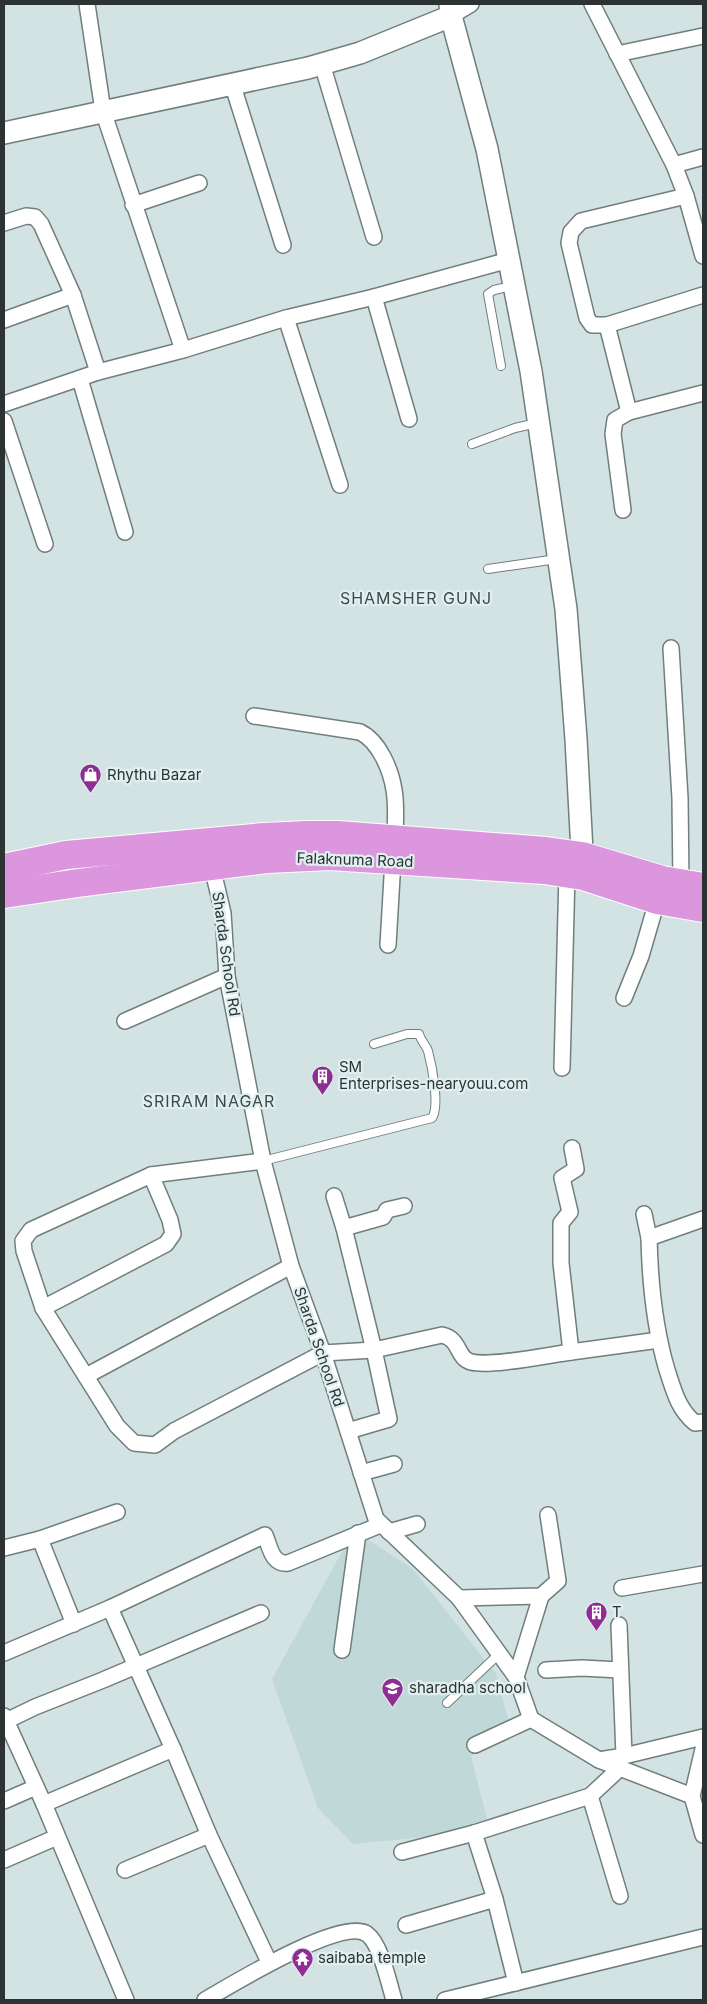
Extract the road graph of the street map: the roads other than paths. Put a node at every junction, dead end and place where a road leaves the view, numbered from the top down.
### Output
1 (87, 4) edge
2 (471, 4) edge
3 (592, 4) edge
4 (451, 10) edge
5 (703, 36) edge
6 (617, 54) junction
7 (322, 64) junction
8 (232, 83) junction
9 (103, 111) junction
10 (4, 133) edge
11 (703, 157) edge
12 (674, 164) junction
13 (199, 183) dead end
14 (686, 196) junction
15 (133, 204) junction
16 (4, 223) edge
17 (374, 237) dead end
18 (283, 245) dead end
19 (703, 256) edge
20 (509, 260) junction
21 (514, 286) junction
22 (703, 294) edge
23 (73, 295) junction
24 (374, 297) junction
25 (286, 318) junction
26 (4, 320) edge
27 (607, 325) junction
28 (183, 350) junction
29 (502, 366) dead end
30 (98, 372) junction
31 (80, 379) junction
32 (703, 393) edge
33 (4, 404) edge
34 (629, 412) junction
35 (410, 419) dead end
36 (4, 421) edge
37 (539, 423) junction
38 (472, 444) dead end
39 (340, 486) dead end
40 (623, 510) dead end
41 (125, 532) dead end
42 (45, 544) dead end
43 (559, 559) junction
44 (488, 569) dead end
45 (671, 648) dead end
46 (254, 716) dead end
47 (394, 850) junction
48 (213, 855) junction
49 (4, 868) edge
50 (578, 868) junction
51 (676, 888) edge
52 (4, 894) edge
53 (703, 908) edge
54 (388, 946) dead end
55 (227, 976) junction
56 (624, 998) dead end
57 (125, 1020) dead end
58 (374, 1044) dead end
59 (562, 1068) dead end
60 (572, 1148) dead end
61 (263, 1161) junction
62 (151, 1175) junction
63 (334, 1196) dead end
64 (404, 1206) dead end
65 (644, 1214) dead end
66 (703, 1219) edge
67 (344, 1228) junction
68 (650, 1238) junction
69 (291, 1266) junction
70 (43, 1308) junction
71 (658, 1340) junction
72 (374, 1350) junction
73 (571, 1352) junction
74 (323, 1353) junction
75 (86, 1376) junction
76 (703, 1422) edge
77 (348, 1432) junction
78 (394, 1464) dead end
79 (361, 1473) junction
80 (117, 1512) dead end
81 (548, 1515) dead end
82 (417, 1524) dead end
83 (385, 1529) junction
84 (358, 1533) junction
85 (40, 1539) junction
86 (4, 1548) edge
87 (703, 1574) edge
88 (622, 1588) dead end
89 (541, 1596) junction
90 (459, 1598) junction
91 (110, 1608) junction
92 (261, 1613) dead end
93 (74, 1624) junction
94 (619, 1625) dead end
95 (342, 1650) dead end
96 (4, 1653) edge
97 (500, 1653) junction
98 (136, 1666) junction
99 (546, 1670) dead end
100 (620, 1670) junction
101 (516, 1677) junction
102 (447, 1703) dead end
103 (531, 1719) junction
104 (4, 1720) edge
105 (703, 1737) edge
106 (475, 1746) dead end
107 (173, 1749) junction
108 (703, 1749) edge
109 (621, 1762) junction
110 (36, 1787) junction
111 (590, 1796) junction
112 (692, 1796) junction
113 (4, 1801) edge
114 (44, 1804) junction
115 (474, 1833) junction
116 (209, 1835) junction
117 (703, 1835) edge
118 (57, 1837) junction
119 (402, 1852) dead end
120 (4, 1860) edge
121 (125, 1870) dead end
122 (620, 1896) dead end
123 (495, 1899) junction
124 (406, 1926) dead end
125 (703, 1937) edge
126 (269, 1962) junction
127 (516, 1983) junction
128 (126, 2000) edge
129 (205, 2000) edge
130 (394, 2000) edge
131 (445, 2000) edge

1 - 9 street
2 - 4 street
3 - 6 street
4 - 7 main road
4 - 20 main road
5 - 6 street
6 - 12 street
7 - 8 main road
7 - 17 street
8 - 9 main road
8 - 18 street
9 - 10 main road
9 - 15 street
11 - 12 street
12 - 14 street
13 - 15 street
14 - 19 street
14 - 27 street
15 - 28 street
16 - 23 street
20 - 21 main road
20 - 24 street
21 - 29 lane
21 - 37 main road
22 - 27 street
23 - 26 street
23 - 30 street
24 - 25 street
24 - 35 street
25 - 28 street
25 - 39 street
27 - 34 street
28 - 30 street
30 - 31 street
31 - 33 street
31 - 41 street
32 - 34 street
34 - 40 street
36 - 42 street
37 - 38 lane
37 - 43 main road
43 - 44 lane
43 - 50 main road
45 - 51 street
46 - 47 street
47 - 48 highway, Falaknuma Road
47 - 50 highway, Falaknuma Road
47 - 54 street
48 - 49 highway, Falaknuma Road
48 - 52 highway, Falaknuma Road
48 - 55 street, Sharda School Rd
50 - 51 highway, Falaknuma Road
50 - 59 street
51 - 53 highway, Falaknuma Road
51 - 56 street
55 - 57 street
55 - 61 street, Sharda School Rd
58 - 61 lane
60 - 73 street
61 - 62 street
61 - 69 street, Sharda School Rd
62 - 70 street
62 - 70 street
63 - 67 street
64 - 67 street
65 - 68 street
66 - 68 street
67 - 72 street
68 - 71 street
69 - 74 street, Sharda School Rd
69 - 75 street
70 - 75 street
71 - 73 street
71 - 76 street
72 - 73 street
72 - 74 street
72 - 77 street
74 - 75 street
74 - 77 street, Sharda School Rd
77 - 79 street, Sharda School Rd
78 - 79 street
79 - 83 street, Sharda School Rd
80 - 85 street
81 - 89 street
82 - 83 street
83 - 84 street
83 - 90 street, Sharda School Rd
84 - 91 street
84 - 95 street
85 - 86 street
85 - 93 street
87 - 88 street
89 - 90 street
89 - 101 street
90 - 97 street, Sharda School Rd
91 - 93 street
91 - 98 street
92 - 98 street
93 - 96 street
94 - 100 street
97 - 101 street, Sharda School Rd
97 - 102 lane
98 - 104 street
98 - 107 street
99 - 100 street
100 - 109 street
101 - 103 street, Sharda School Rd
103 - 106 street
103 - 109 street
104 - 110 street
105 - 109 street
107 - 114 street
107 - 116 street
108 - 112 street
109 - 111 street
109 - 112 street
110 - 113 street
110 - 114 street
111 - 115 street
111 - 122 street
112 - 117 street
114 - 118 street
115 - 119 street
115 - 123 street
116 - 121 street
116 - 126 street
118 - 120 street
118 - 128 street
123 - 124 street
123 - 127 street
125 - 127 street
126 - 129 street
126 - 130 street
127 - 131 street

